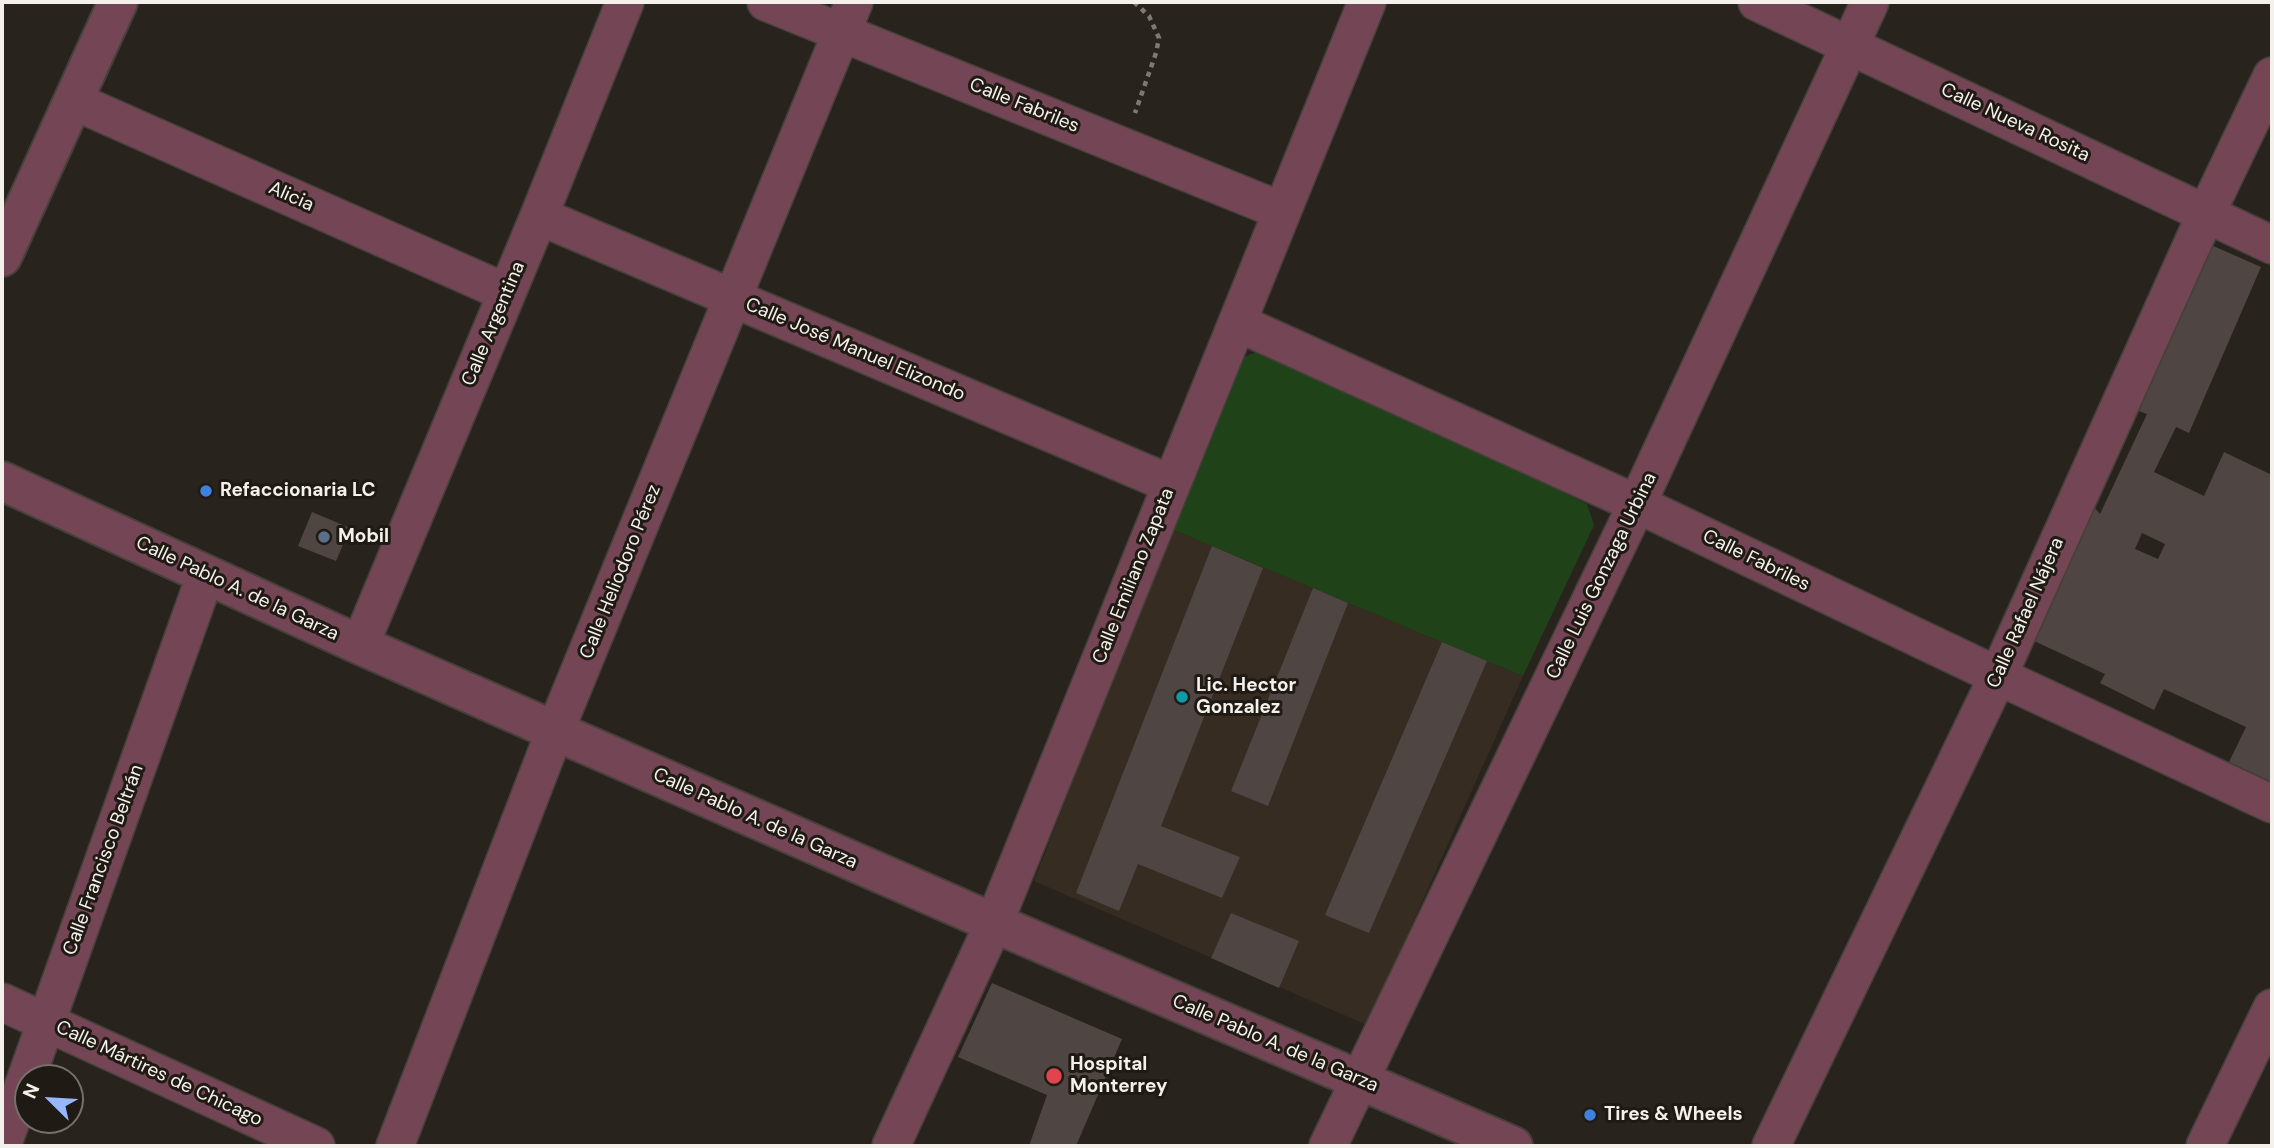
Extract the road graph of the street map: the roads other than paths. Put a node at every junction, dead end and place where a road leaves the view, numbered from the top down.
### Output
1 (118, 2) edge
2 (625, 2) edge
3 (766, 2) edge
4 (1367, 2) edge
5 (1757, 2) edge
6 (1870, 2) edge
7 (848, 17) edge
8 (1849, 45) junction
9 (2272, 76) edge
10 (74, 101) junction
11 (1282, 211) junction
12 (2206, 214) junction
13 (539, 216) junction
14 (2272, 245) edge
15 (2, 257) edge
16 (507, 293) junction
17 (733, 299) junction
18 (1238, 323) junction
19 (2, 481) edge
20 (1171, 484) junction
21 (1637, 504) junction
22 (206, 574) junction
23 (360, 645) junction
24 (1998, 676) junction
25 (555, 732) junction
26 (2272, 804) edge
27 (994, 923) junction
28 (2, 1002) edge
29 (2272, 1008) edge
30 (46, 1023) junction
31 (1359, 1080) junction
32 (2, 1146) edge
33 (316, 1146) edge
34 (395, 1146) edge
35 (891, 1146) edge
36 (1328, 1146) edge
37 (1513, 1146) edge
38 (1771, 1146) edge
39 (2206, 1146) edge

1 - 10 street
2 - 13 street, Calle Argentina
3 - 7 street, Calle Fabriles
4 - 11 street, Calle Emiliano Zapata
5 - 8 street, Calle Nueva Rosita
6 - 8 street, Calle Luis Gonzaga Urbina
7 - 11 street, Calle Fabriles
7 - 17 street, Calle Heliodoro Pérez
8 - 12 street, Calle Nueva Rosita
8 - 21 street, Calle Luis Gonzaga Urbina
9 - 12 street, Calle Rafael Nájera
10 - 15 street
10 - 16 street, Alicia
11 - 18 street, Calle Emiliano Zapata
12 - 14 street, Calle Nueva Rosita
12 - 24 street, Calle Rafael Nájera
13 - 16 street, Calle Argentina
13 - 17 street, Calle José Manuel Elizondo
16 - 23 street, Calle Argentina
17 - 20 street, Calle José Manuel Elizondo
17 - 25 street, Calle Heliodoro Pérez
18 - 20 street, Calle Emiliano Zapata
18 - 21 street, Calle Fabriles
19 - 22 street, Calle Pablo A. de la Garza
20 - 27 street, Calle Emiliano Zapata
21 - 24 street, Calle Fabriles
21 - 31 street, Calle Luis Gonzaga Urbina
22 - 23 street, Calle Pablo A. de la Garza
22 - 30 street, Calle Francisco Beltrán
23 - 25 street, Calle Pablo A. de la Garza
24 - 26 street, Calle Fabriles
24 - 38 street, Calle Rafael Nájera
25 - 27 street, Calle Pablo A. de la Garza
25 - 34 street, Calle Heliodoro Pérez
27 - 31 street, Calle Pablo A. de la Garza
27 - 35 street, Calle Emiliano Zapata
28 - 30 street, Calle Mártires de Chicago
29 - 39 street
30 - 32 street, Calle Francisco Beltrán
30 - 33 street, Calle Mártires de Chicago
31 - 36 street, Calle Luis Gonzaga Urbina
31 - 37 street, Calle Pablo A. de la Garza

